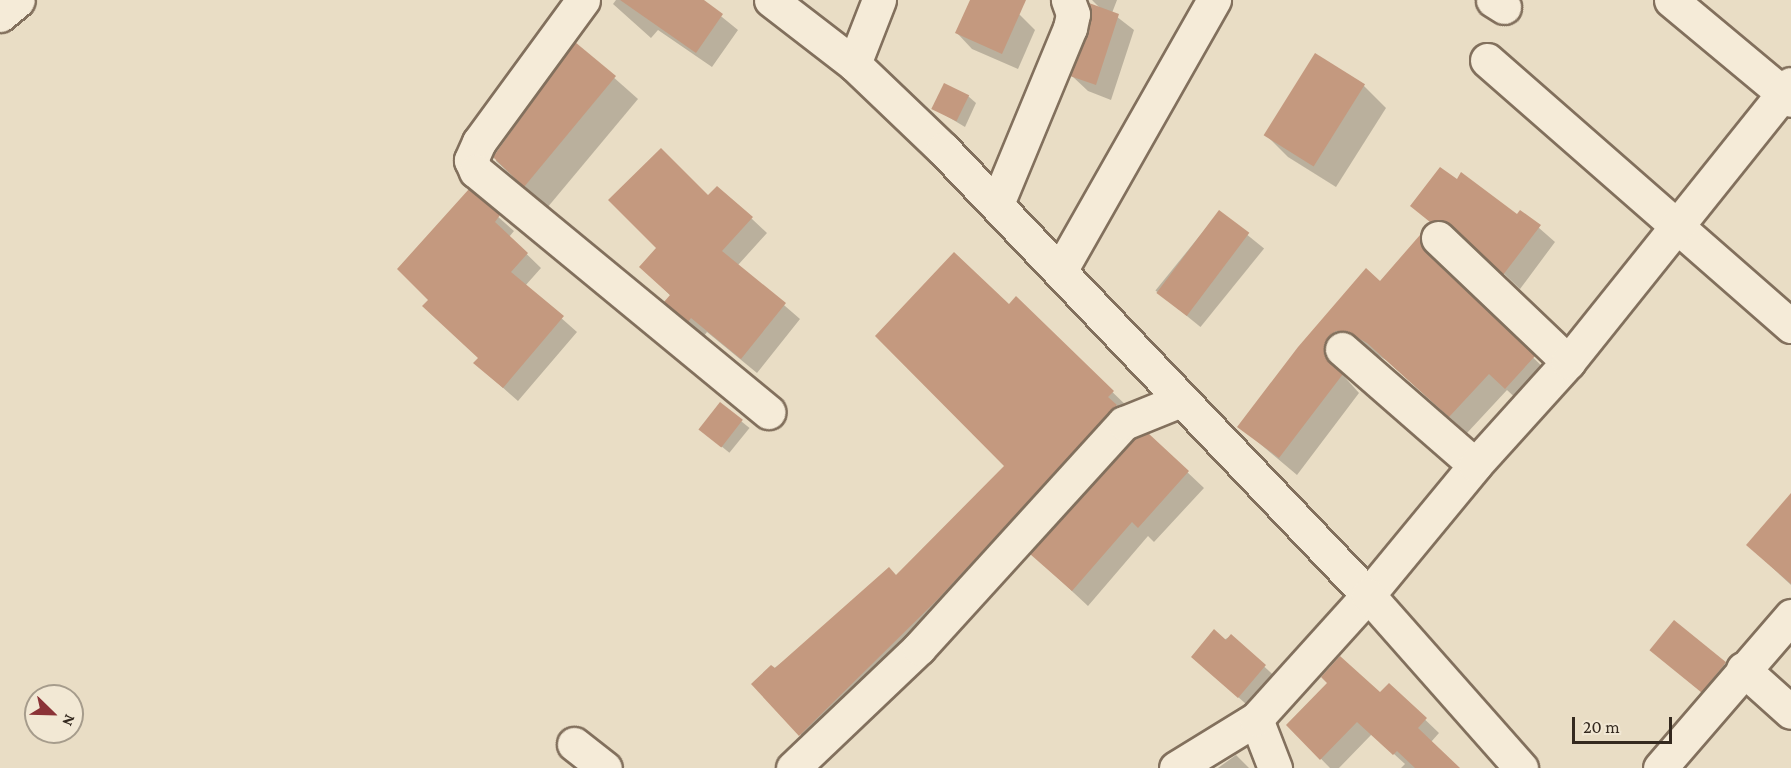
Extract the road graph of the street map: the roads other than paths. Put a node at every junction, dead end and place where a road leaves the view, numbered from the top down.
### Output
1 (18, 0) edge
2 (582, 0) edge
3 (771, 0) edge
4 (879, 0) edge
5 (1068, 0) edge
6 (1215, 0) edge
7 (1671, 0) edge
8 (0, 15) edge
9 (1486, 60) dead end
10 (854, 64) junction
11 (1788, 93) edge
12 (997, 204) junction
13 (1675, 227) junction
14 (1438, 238) dead end
15 (1060, 271) junction
16 (1791, 326) edge
17 (1342, 349) dead end
18 (1568, 362) junction
19 (1181, 400) junction
20 (768, 412) dead end
21 (1475, 465) junction
22 (1368, 595) junction
23 (1791, 616) edge
24 (1743, 669) junction
25 (1791, 712) edge
26 (1256, 719) junction
27 (574, 744) dead end
28 (1517, 767) edge
29 (605, 768) edge
30 (793, 768) edge
31 (1176, 768) edge
32 (1275, 768) edge
33 (1659, 768) edge

1 - 8 street
2 - 20 street
3 - 10 street
4 - 10 street
5 - 12 street
6 - 15 street
7 - 11 street
9 - 13 street
10 - 12 street
11 - 13 street
12 - 15 street
13 - 16 street
13 - 18 street
14 - 18 street
15 - 19 street
17 - 21 street
18 - 21 street
19 - 22 street
19 - 30 street
21 - 22 street
22 - 26 street
22 - 28 street
23 - 24 street
24 - 25 street
24 - 33 street
26 - 31 street
26 - 32 street
27 - 29 street

